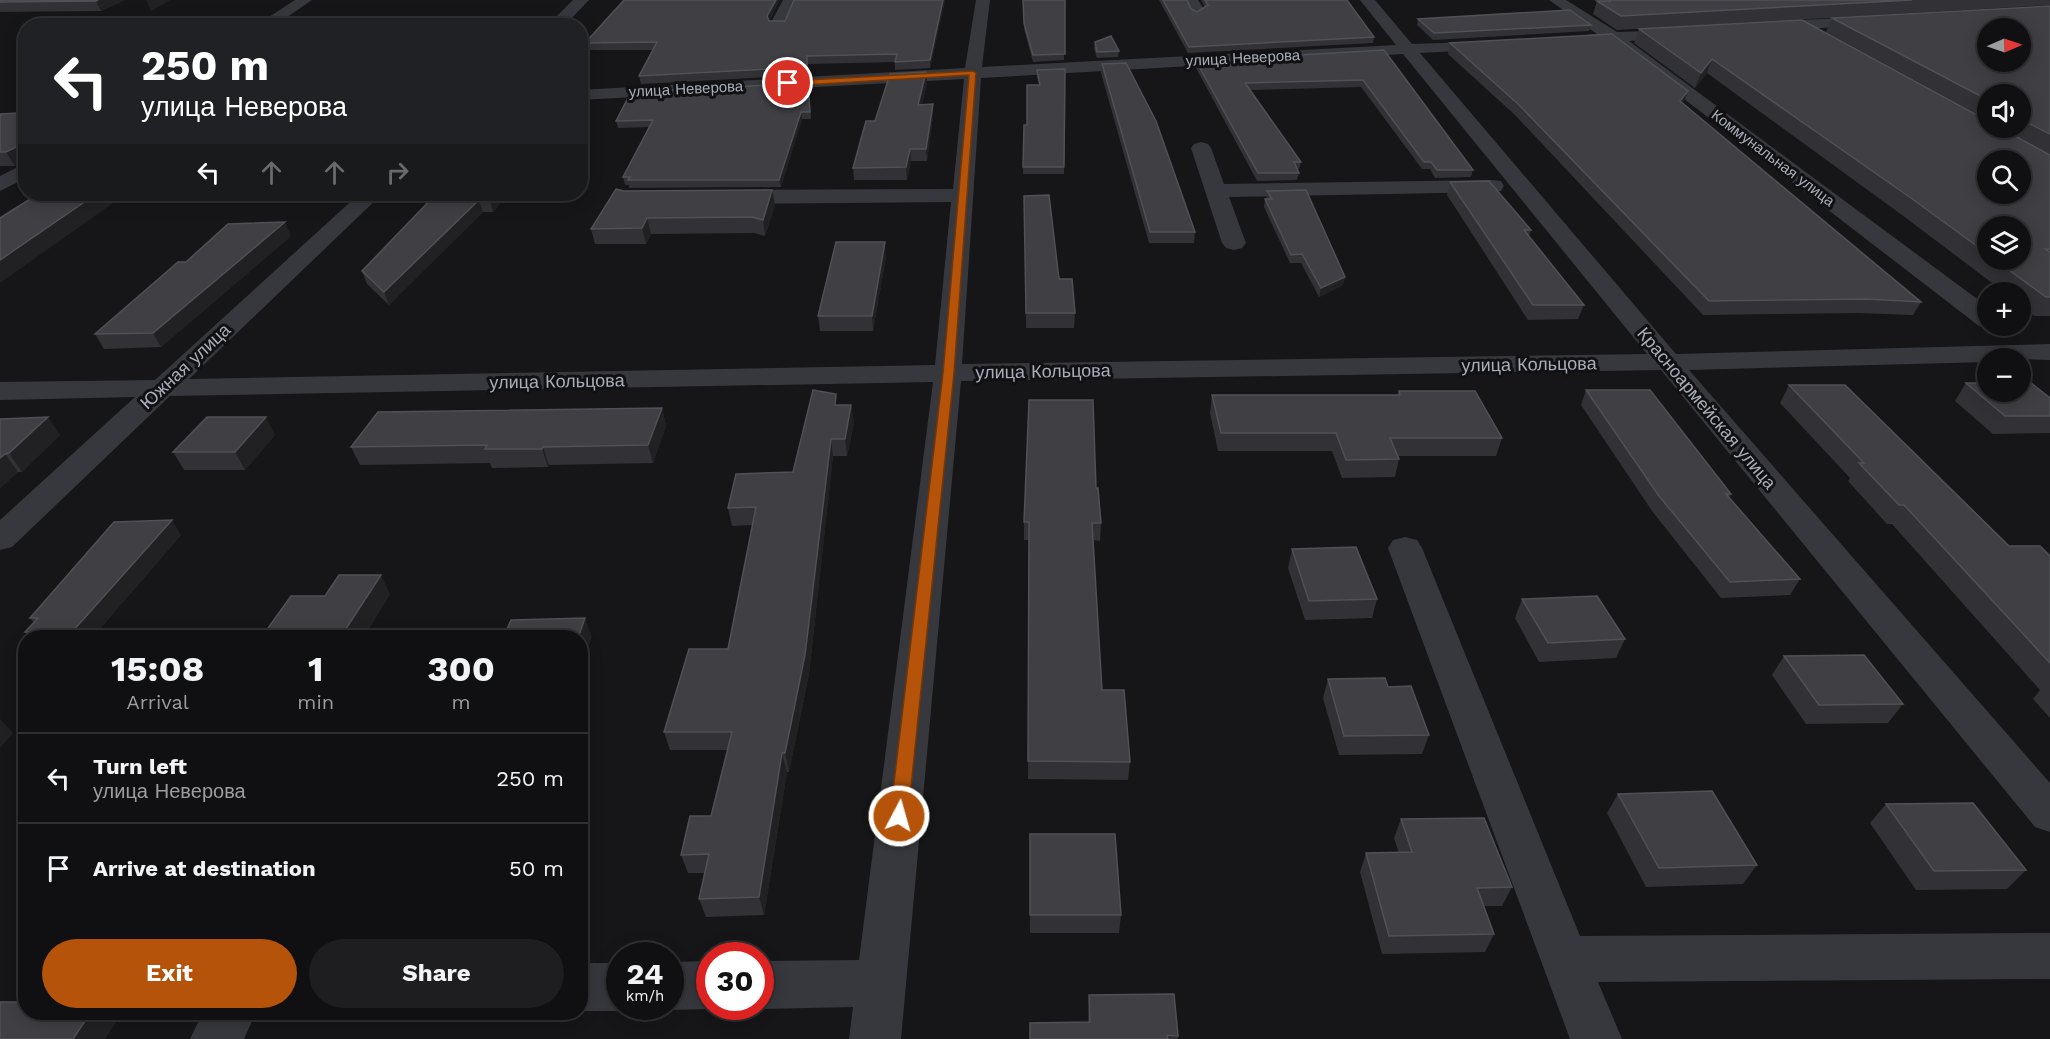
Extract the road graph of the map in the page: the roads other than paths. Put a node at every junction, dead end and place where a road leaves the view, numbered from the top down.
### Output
1 (305, 0) edge
2 (582, 0) edge
3 (790, 0) edge
4 (983, 0) edge
5 (1367, 0) edge
6 (1558, 1) edge
7 (1588, 1) edge
8 (275, 18) edge
9 (563, 18) edge
10 (1890, 20) edge
11 (778, 24) edge
12 (1798, 25) junction
13 (1752, 28) edge
14 (1694, 32) edge
15 (1613, 37) junction
16 (1556, 40) edge
17 (1828, 42) edge
18 (1511, 43) edge
19 (1408, 49) junction
20 (973, 73) junction
21 (588, 95) edge
22 (1201, 148) dead end
23 (18, 175) edge
24 (0, 185) edge
25 (1521, 185) junction
26 (1216, 191) junction
27 (963, 195) junction
28 (712, 197) edge
29 (363, 201) edge
30 (1234, 243) dead end
31 (1977, 312) edge
32 (2011, 336) edge
33 (2044, 357) edge
34 (1668, 363) junction
35 (948, 373) junction
36 (160, 390) junction
37 (0, 391) edge
38 (0, 539) edge
39 (1406, 548) dead end
40 (2050, 814) edge
41 (2050, 956) edge
42 (1565, 959) junction
43 (881, 983) junction
44 (774, 985) edge
45 (588, 987) edge
46 (606, 987) edge
47 (227, 1020) edge
48 (216, 1039) edge
49 (875, 1039) edge
50 (1596, 1039) edge

1 - 8 street
2 - 9 street
3 - 11 street
4 - 20 street
5 - 19 street, Красноармейская улица
6 - 7 street
6 - 15 street, Коммунальная улица
10 - 12 street
12 - 13 street
12 - 17 street
14 - 15 street
15 - 16 street
15 - 31 street, Коммунальная улица
18 - 19 street, улица Неверова
19 - 20 street, улица Неверова
19 - 25 street, Красноармейская улица
20 - 21 street, улица Неверова
20 - 27 street
22 - 26 street
23 - 24 street
25 - 26 street
25 - 34 street, Красноармейская улица
26 - 30 street
27 - 28 street
27 - 35 street
29 - 36 street, Южная улица
32 - 33 street
33 - 34 street, улица Кольцова
34 - 35 street, улица Кольцова
34 - 40 street, Красноармейская улица
35 - 36 street, улица Кольцова
35 - 43 street
36 - 37 street, улица Кольцова
36 - 38 street, Южная улица
39 - 42 street
41 - 42 street
42 - 50 street
43 - 44 street
43 - 49 street
45 - 46 street
47 - 48 street

